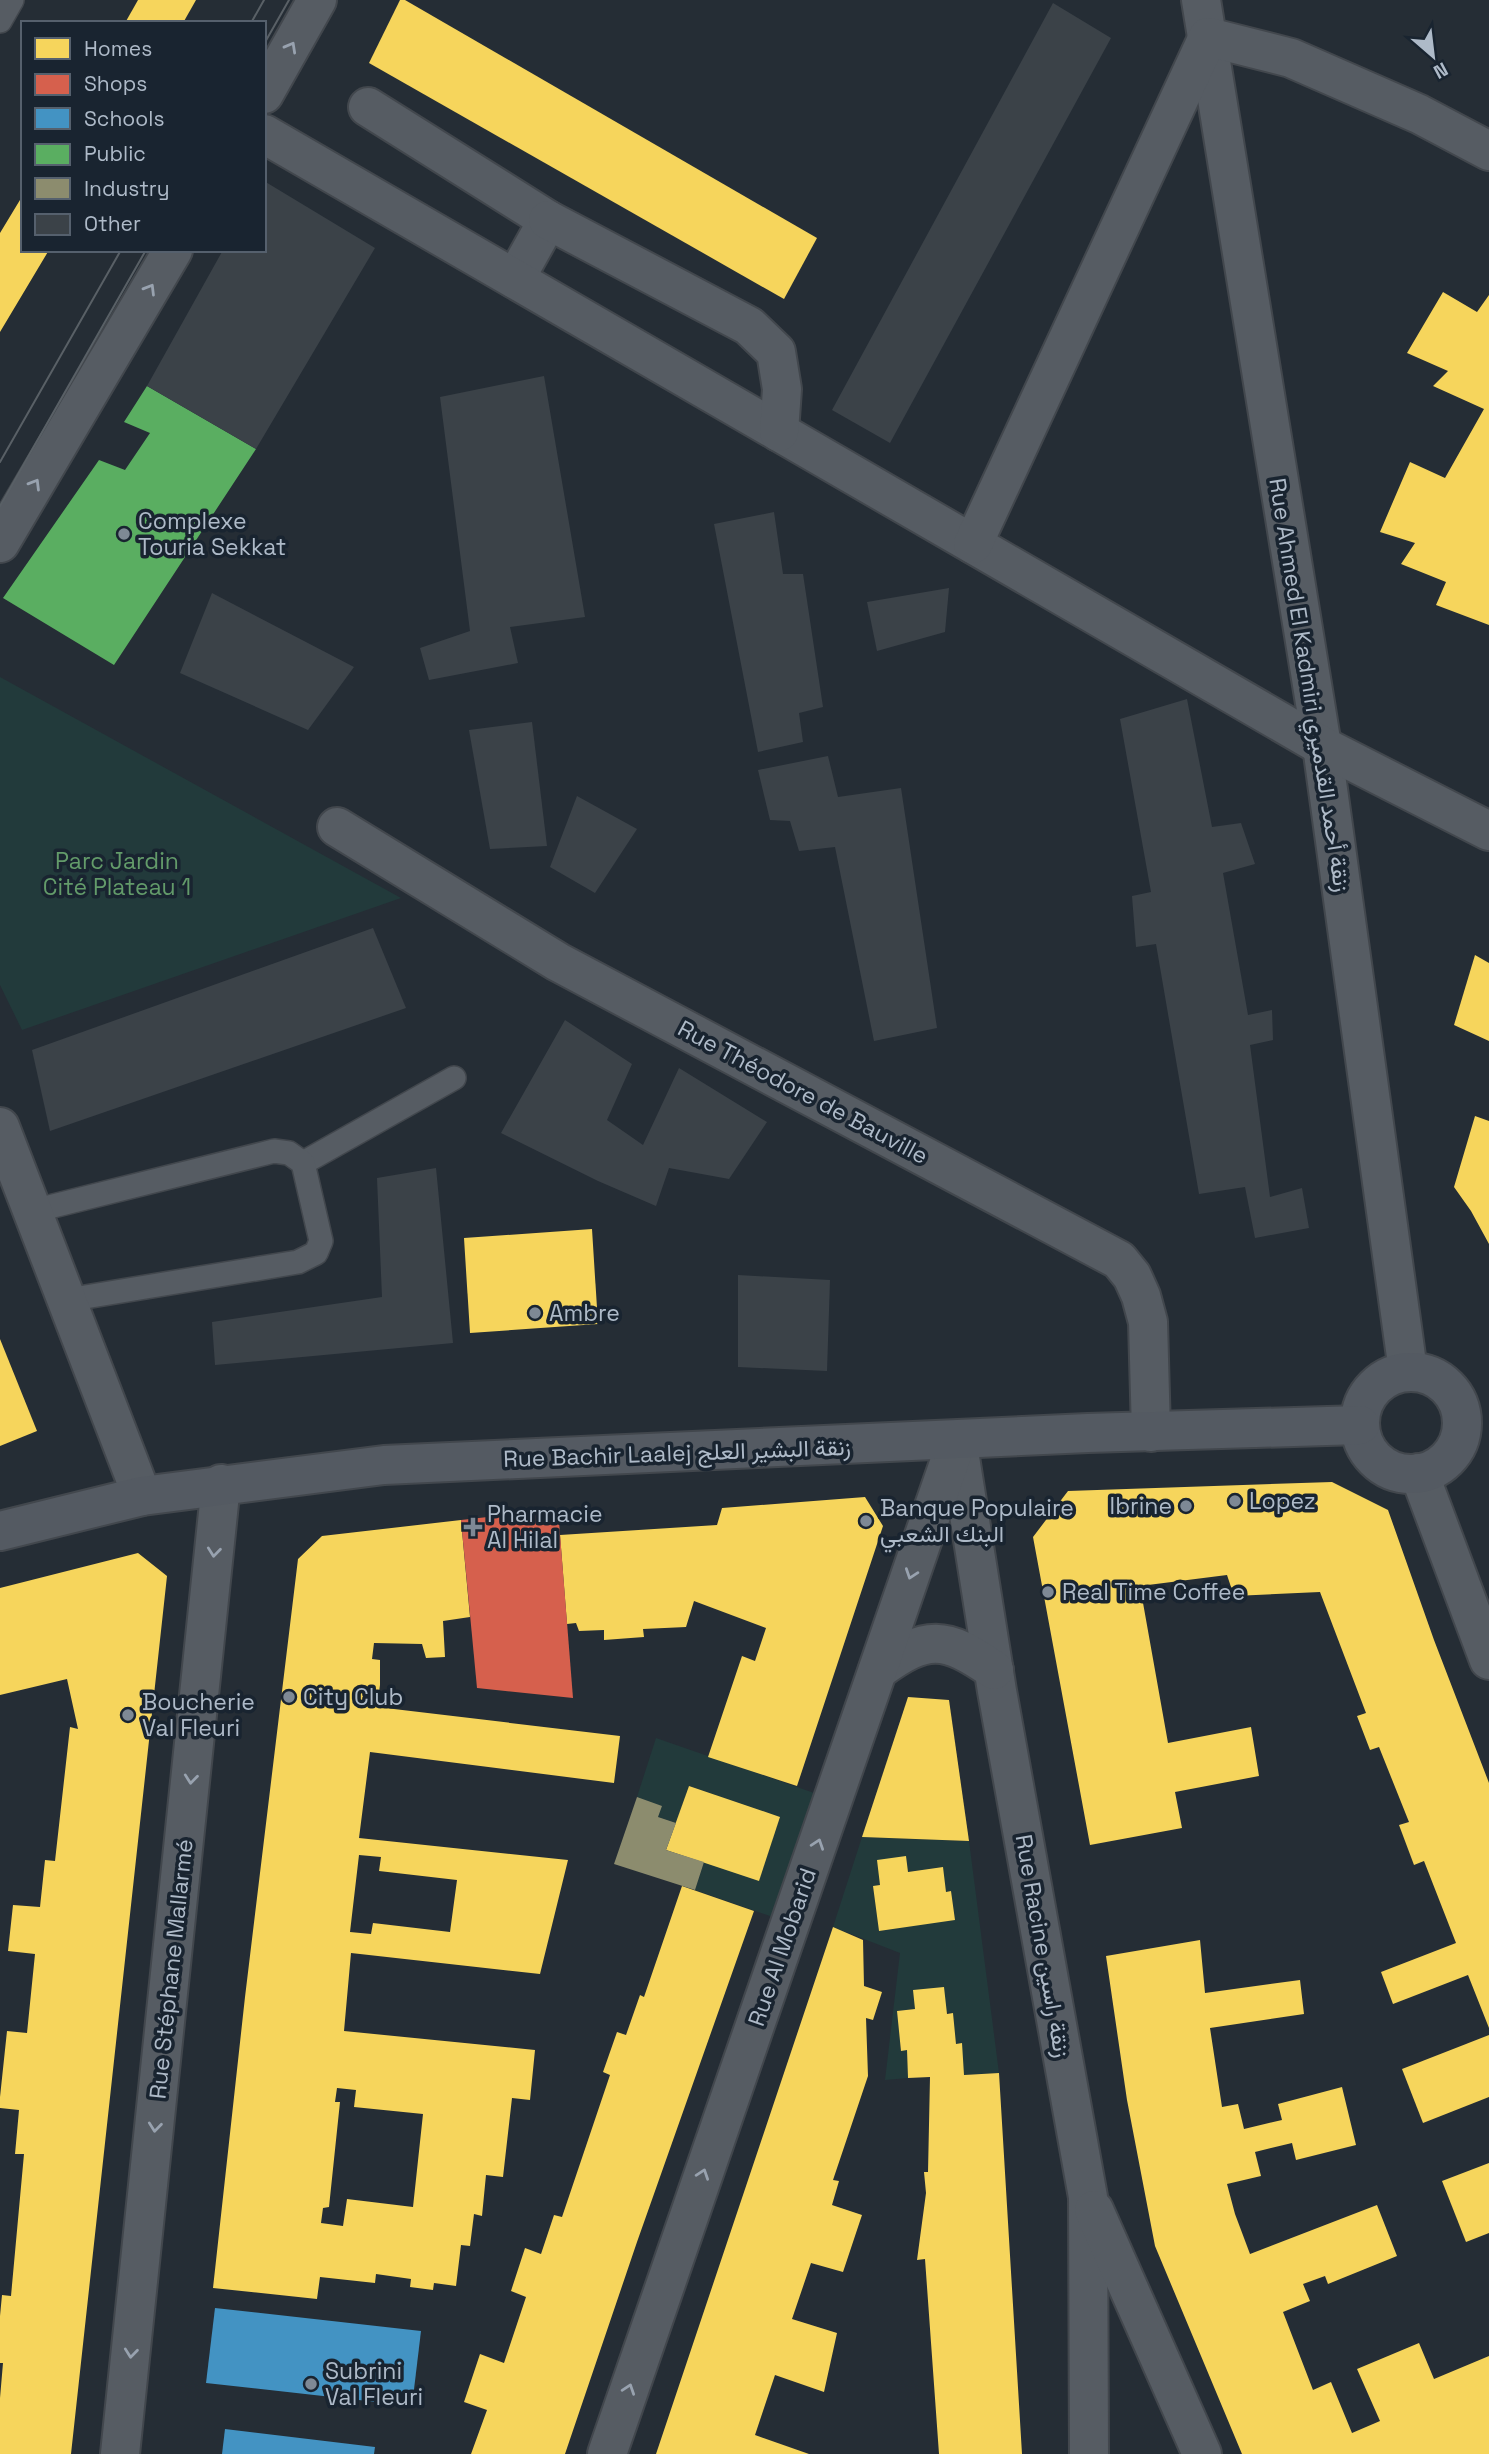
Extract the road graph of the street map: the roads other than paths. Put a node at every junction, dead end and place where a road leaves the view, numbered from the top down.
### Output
1 (12, 0) edge
2 (317, 0) edge
3 (1201, 0) edge
4 (0, 21) edge
5 (1208, 37) junction
6 (266, 90) edge
7 (368, 107) dead end
8 (266, 135) edge
9 (1489, 151) edge
10 (548, 220) junction
11 (172, 252) edge
12 (515, 279) junction
13 (779, 432) junction
14 (0, 543) edge
15 (973, 544) junction
16 (1322, 746) junction
17 (337, 827) dead end
18 (1489, 831) edge
19 (454, 1078) dead end
20 (0, 1127) edge
21 (303, 1163) junction
22 (33, 1211) junction
23 (67, 1300) junction
24 (1408, 1371) junction
25 (1476, 1422) edge
26 (1360, 1425) junction
27 (1151, 1432) junction
28 (957, 1440) junction
29 (1419, 1473) junction
30 (222, 1485) junction
31 (142, 1496) junction
32 (0, 1531) edge
33 (1489, 1660) edge
34 (878, 1670) junction
35 (994, 1670) junction
36 (1088, 2197) junction
37 (120, 2454) edge
38 (607, 2454) edge
39 (1089, 2454) edge
40 (1202, 2454) edge

1 - 4 lane
6 -> 2 street
3 - 5 street, Rue Ahmed El Kadmiri زنقة أحمد القدميري
5 - 9 street
5 - 15 street
5 - 16 street, Rue Ahmed El Kadmiri زنقة أحمد القدميري
7 - 10 street
8 - 12 street
10 - 12 street
10 - 13 street
14 -> 11 street
12 - 13 street
13 - 15 street
15 - 16 street
16 - 18 street
16 - 24 street, Rue Ahmed El Kadmiri زنقة أحمد القدميري
17 - 27 street, Rue Théodore de Bauville
19 - 21 lane
20 - 22 street
21 - 22 lane
21 - 23 lane
22 - 23 street
23 - 31 street
24 - 25 street
24 - 26 street
25 - 29 street
26 - 27 street, Rue Bachir Laalej زنقة البشير العلج
26 - 29 street
27 - 28 street, Rue Bachir Laalej زنقة البشير العلج
28 - 30 street, Rue Bachir Laalej زنقة البشير العلج
28 -> 34 street, Rue Al Mobarid
28 - 35 street, Rue Racine زنقة راسين
29 - 33 street
30 - 31 street, Rue Bachir Laalej زنقة البشير العلج
30 -> 37 street, Rue Stéphane Mallarmé
31 - 32 street, Rue Bachir Laalej زنقة البشير العلج
34 - 35 street
38 -> 34 street, Rue Al Mobarid
35 - 36 street, Rue Racine زنقة راسين
36 - 39 street, Rue Racine زنقة راسين
36 - 40 street

